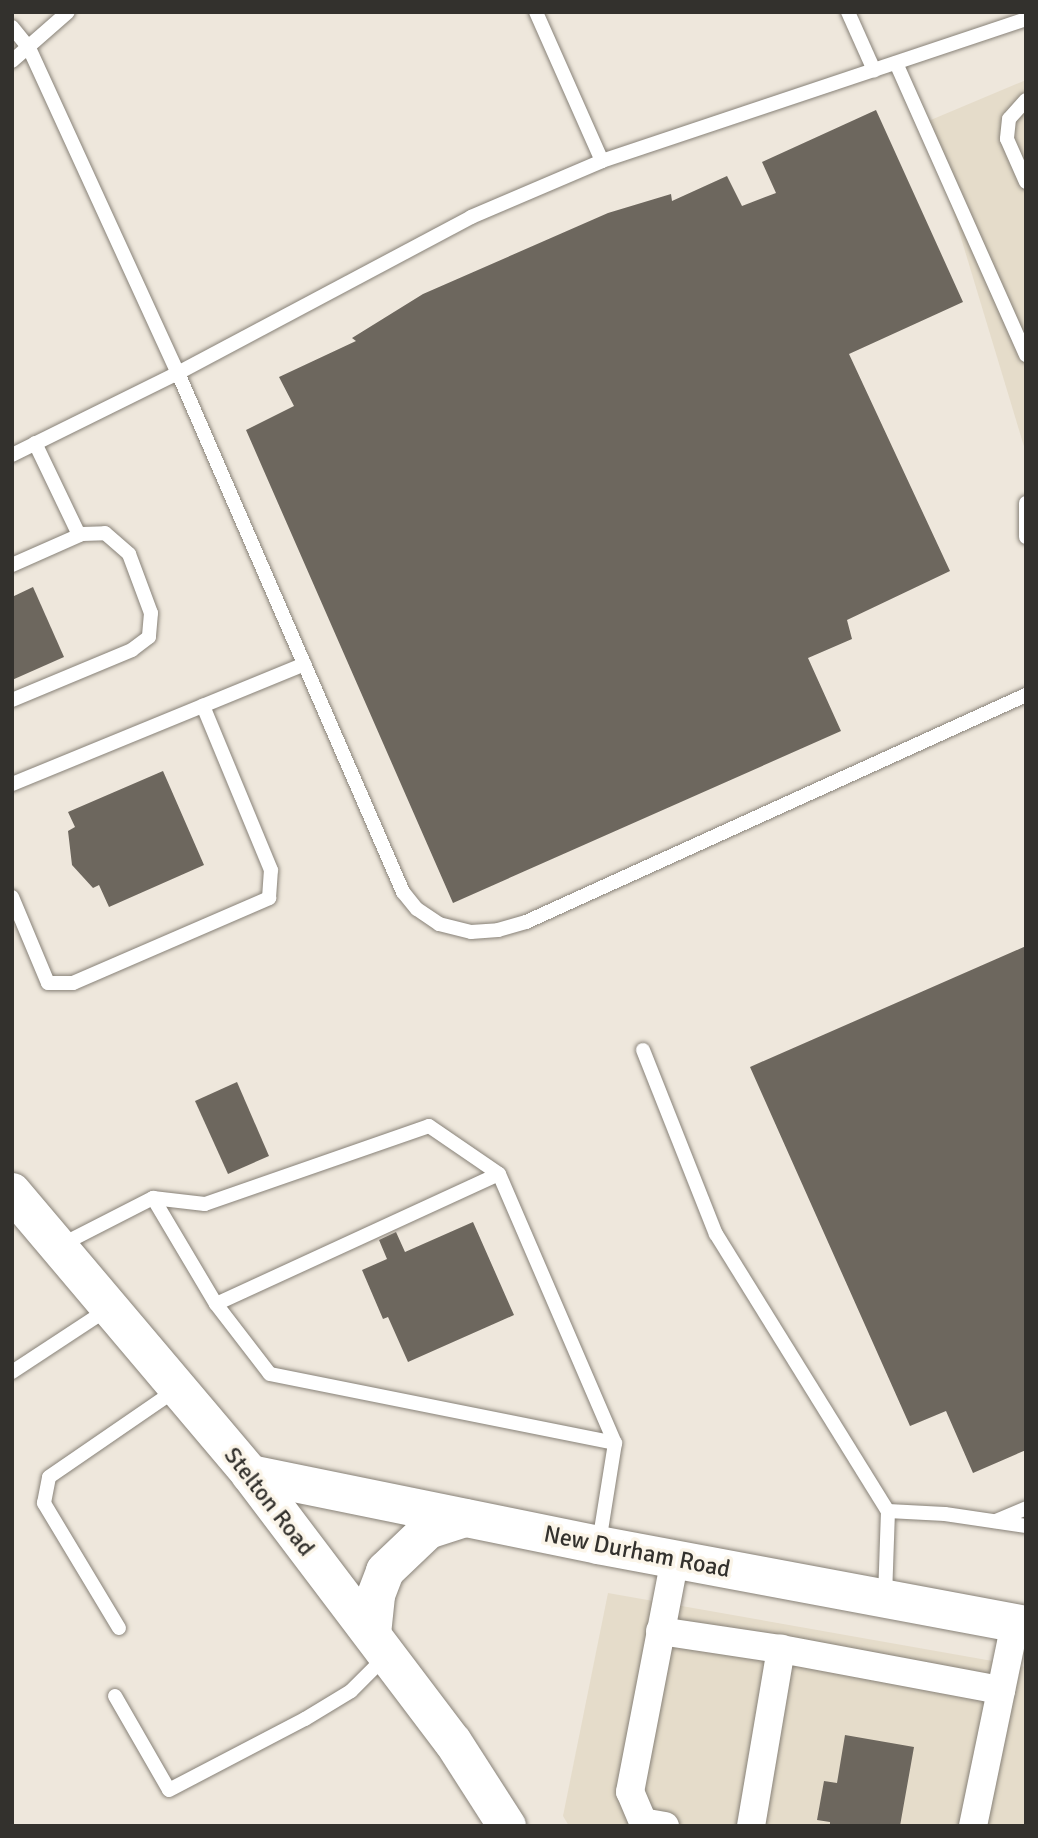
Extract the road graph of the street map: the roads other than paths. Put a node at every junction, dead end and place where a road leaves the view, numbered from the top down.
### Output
1 (68, 12) edge
2 (536, 12) edge
3 (848, 12) edge
4 (1026, 19) edge
5 (12, 27) edge
6 (29, 48) junction
7 (12, 61) edge
8 (897, 63) junction
9 (874, 70) junction
10 (1026, 100) edge
11 (602, 161) junction
12 (1026, 182) edge
13 (1026, 355) edge
14 (178, 373) junction
15 (35, 443) junction
16 (12, 455) edge
17 (1026, 503) edge
18 (79, 535) junction
19 (1026, 537) edge
20 (12, 565) edge
21 (304, 664) junction
22 (1026, 695) edge
23 (12, 700) edge
24 (203, 706) junction
25 (12, 784) edge
26 (12, 897) edge
27 (643, 1050) dead end
28 (499, 1174) junction
29 (12, 1192) edge
30 (153, 1198) junction
31 (58, 1246) junction
32 (216, 1304) junction
33 (110, 1308) junction
34 (12, 1372) edge
35 (177, 1388) junction
36 (615, 1443) junction
37 (250, 1474) junction
38 (1026, 1508) edge
39 (888, 1511) junction
40 (465, 1518) junction
41 (994, 1522) junction
42 (1026, 1526) edge
43 (598, 1545) junction
44 (675, 1559) junction
45 (885, 1598) junction
46 (1020, 1624) edge
47 (119, 1628) dead end
48 (660, 1631) junction
49 (380, 1645) junction
50 (780, 1649) junction
51 (1001, 1690) junction
52 (116, 1696) dead end
53 (507, 1826) edge
54 (665, 1826) edge
55 (751, 1826) edge
56 (973, 1826) edge

1 - 6 lane
2 - 11 lane
3 - 9 lane
4 - 8 lane
5 - 6 lane
6 - 7 lane
6 - 14 lane
8 - 9 lane
8 - 13 lane
9 - 11 lane
10 - 12 lane
11 - 14 lane
14 - 15 lane
14 - 21 lane
15 - 16 lane
15 - 18 lane
17 - 19 lane
18 - 20 lane
18 - 23 lane
21 - 22 lane
21 - 24 lane
24 - 25 lane
24 - 26 lane
27 - 39 lane
28 - 30 lane
28 - 32 lane
28 - 36 lane
29 - 31 main road, Stelton Road
30 - 31 lane
30 - 32 lane
31 - 33 main road, Stelton Road
32 - 36 lane
33 - 34 lane
33 - 35 main road, Stelton Road
35 - 37 main road, Stelton Road
35 - 47 lane
36 - 43 lane
37 - 40 main road, New Durham Road
37 - 49 main road, Stelton Road
38 - 41 lane
39 - 41 lane
39 - 45 lane
40 - 43 main road, New Durham Road
40 - 49 main road
41 - 42 lane
43 - 44 main road, New Durham Road
44 - 45 main road, New Durham Road
44 - 48 street
45 - 46 main road, New Durham Road
46 - 51 street
48 - 50 street
48 - 54 street
49 - 52 lane
49 - 53 main road, Stelton Road
50 - 51 street
50 - 55 street
51 - 56 street

